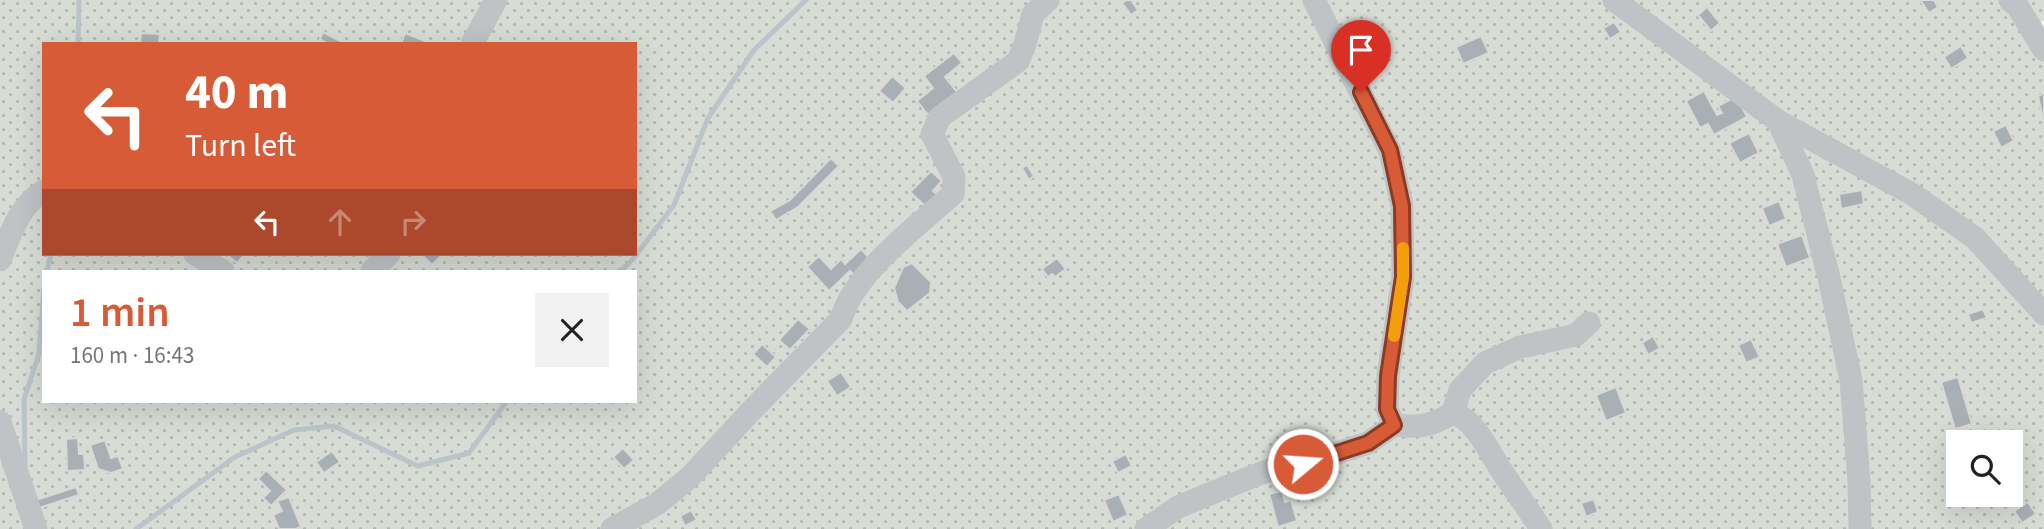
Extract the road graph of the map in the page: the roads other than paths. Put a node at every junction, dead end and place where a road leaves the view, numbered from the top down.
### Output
1 (496, 0) edge
2 (1048, 0) edge
3 (1314, 0) edge
4 (1615, 0) edge
5 (2010, 0) edge
6 (473, 42) edge
7 (2044, 50) edge
8 (1778, 121) junction
9 (42, 192) edge
10 (198, 256) edge
11 (387, 256) edge
12 (0, 260) edge
13 (221, 270) edge
14 (373, 270) edge
15 (2044, 314) edge
16 (1589, 323) dead end
17 (1453, 412) junction
18 (0, 422) edge
19 (1394, 425) junction
20 (36, 529) edge
21 (611, 529) edge
22 (1146, 529) edge
23 (1541, 529) edge
24 (1860, 529) edge

1 - 6 street
2 - 21 street
3 - 19 street
4 - 8 street
5 - 7 street
8 - 15 street
8 - 24 street
9 - 12 street
10 - 13 street
11 - 14 street
16 - 17 street
17 - 19 street
17 - 23 street
18 - 20 street
19 - 22 street

